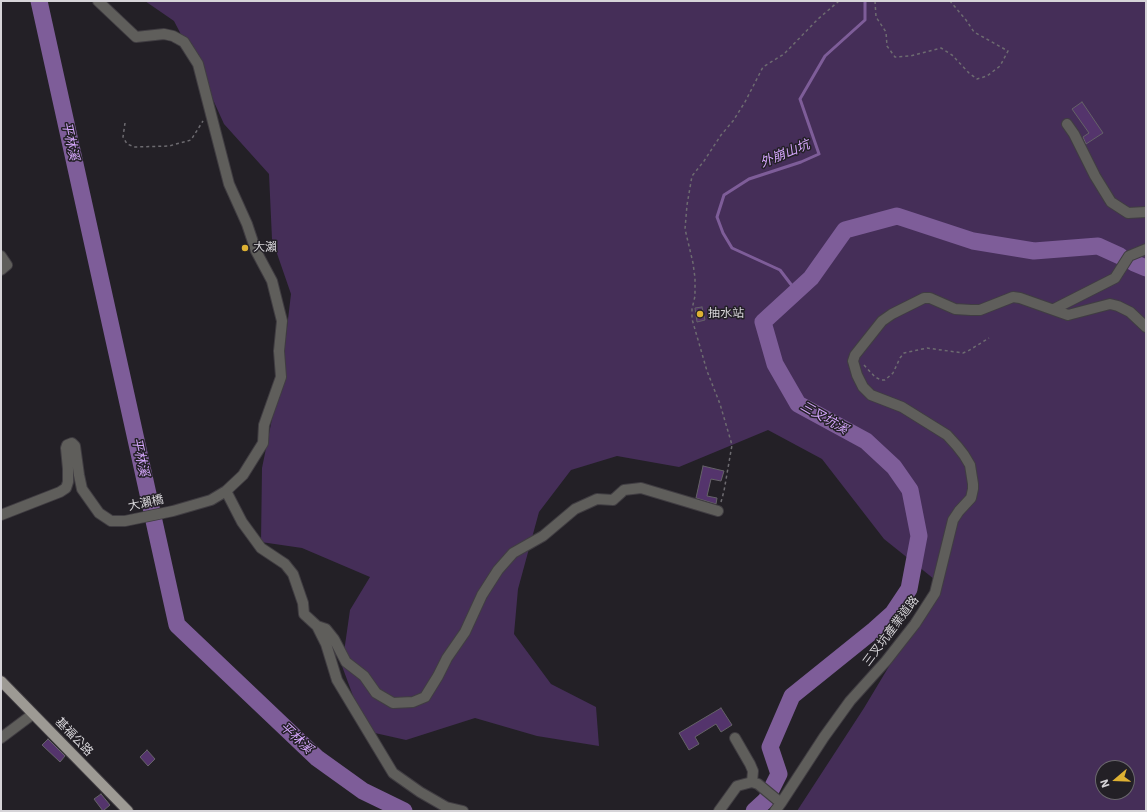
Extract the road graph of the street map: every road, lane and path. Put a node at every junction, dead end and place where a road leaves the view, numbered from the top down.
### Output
1 (98, 1) edge
2 (840, 1) edge
3 (875, 1) edge
4 (950, 1) edge
5 (210, 107) junction
6 (125, 123) dead end
7 (1067, 124) dead end
8 (1146, 212) edge
9 (1146, 249) edge
10 (1, 256) edge
11 (1, 270) edge
12 (1054, 309) junction
13 (1146, 327) edge
14 (989, 338) dead end
15 (855, 356) junction
16 (226, 491) junction
17 (718, 511) joint
18 (1, 515) edge
19 (317, 626) junction
20 (1, 681) edge
21 (33, 714) junction
22 (1, 738) edge
23 (735, 738) dead end
24 (755, 783) junction
25 (778, 807) edge
26 (128, 811) edge
27 (462, 811) edge
28 (719, 811) edge

1 - 5 street, 大瀨橋
2 - 17 path
3 - 4 path
5 - 6 path
5 - 16 street, 大瀨橋
7 - 8 street
9 - 12 street
10 - 11 street
12 - 13 street
12 - 15 street
14 - 15 path
15 - 25 street, 三叉坑產業道路
16 - 18 street, 大瀨橋
16 - 19 street
17 - 19 street
19 - 27 street
20 - 21 main road, 基福公路
21 - 22 street
21 - 26 main road, 基福公路
23 - 24 street
24 - 25 street
24 - 28 street

